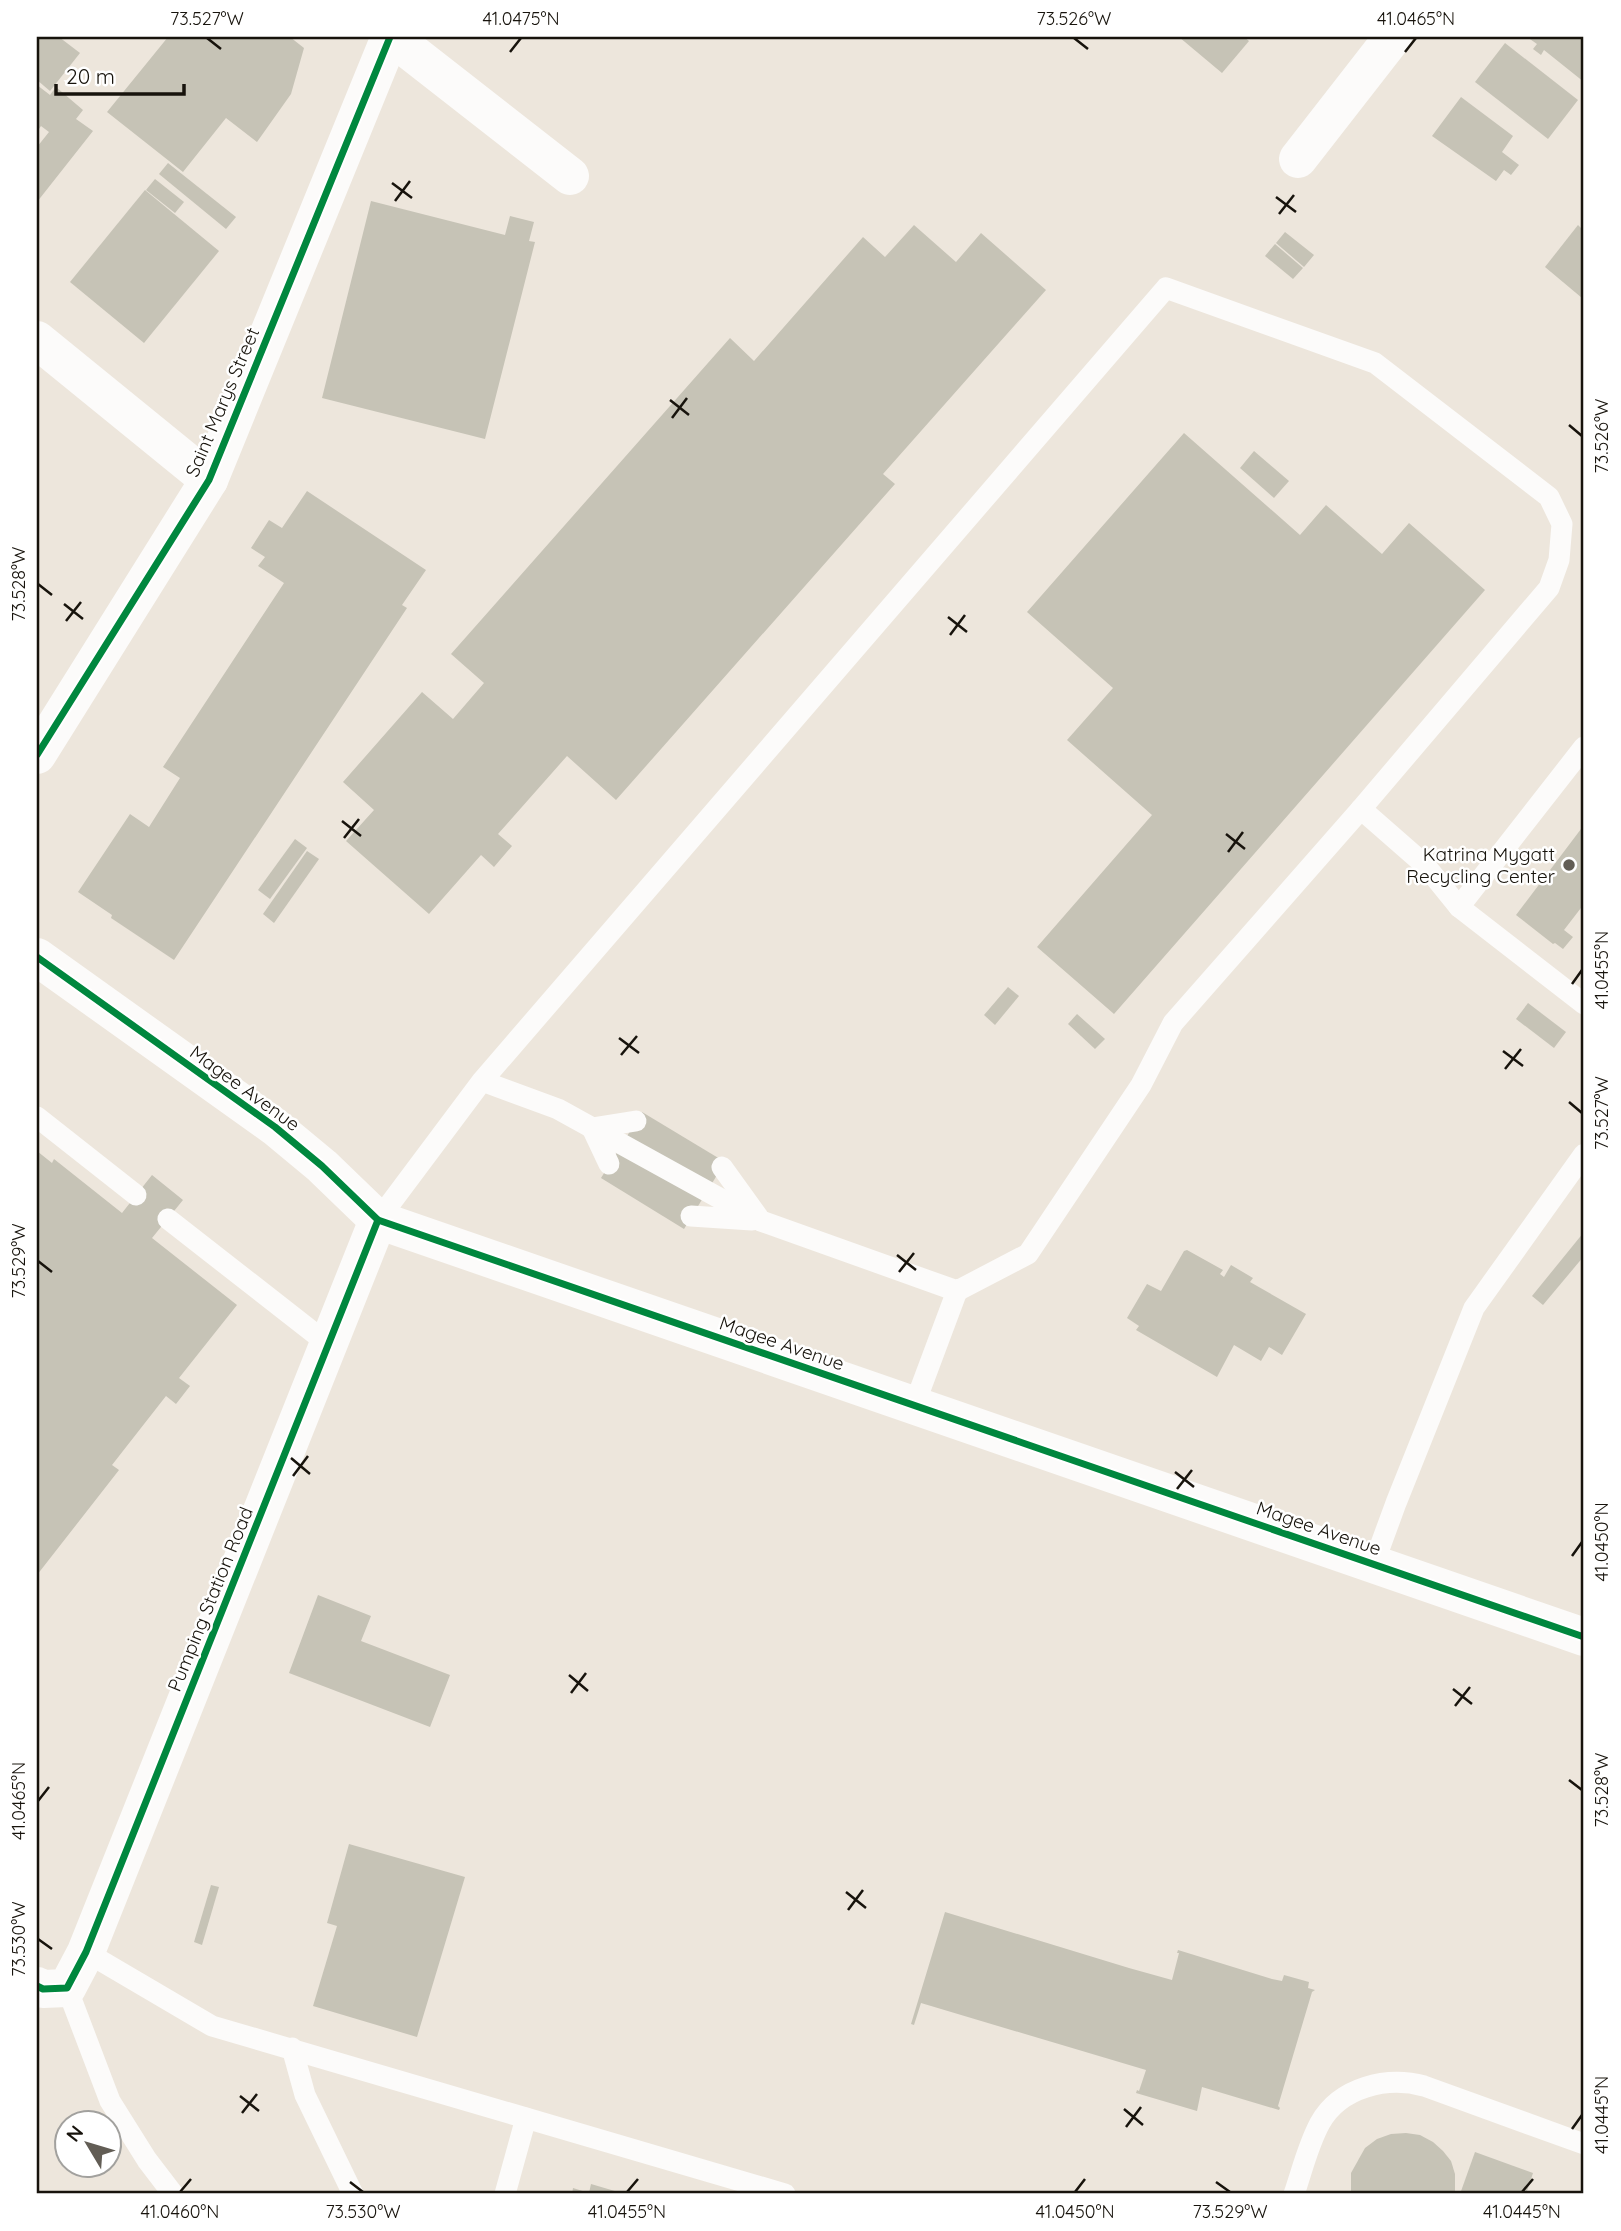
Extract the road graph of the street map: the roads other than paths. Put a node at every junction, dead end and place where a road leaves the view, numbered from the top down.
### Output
1 (391, 37) edge
2 (1393, 37) edge
3 (1298, 159) dead end
4 (570, 176) dead end
5 (37, 340) edge
6 (209, 480) junction
7 (1584, 747) edge
8 (37, 755) edge
9 (1361, 808) junction
10 (1459, 907) junction
11 (37, 957) edge
12 (1584, 1003) edge
13 (482, 1081) junction
14 (37, 1117) edge
15 (636, 1121) dead end
16 (592, 1128) junction
17 (1584, 1154) edge
18 (610, 1164) dead end
19 (722, 1167) dead end
20 (136, 1195) dead end
21 (691, 1216) dead end
22 (167, 1219) dead end
23 (378, 1220) junction
24 (761, 1221) junction
25 (957, 1291) junction
26 (328, 1344) junction
27 (914, 1406) junction
28 (1374, 1563) junction
29 (1584, 1637) edge
30 (86, 1952) junction
31 (52, 1987) edge
32 (292, 2048) junction
33 (526, 2118) junction
34 (1584, 2144) edge
35 (173, 2194) edge
36 (353, 2194) edge
37 (505, 2194) edge
38 (785, 2194) edge
39 (1294, 2194) edge

1 - 4 street
1 - 6 street, Saint Marys Street
2 - 3 street
5 - 6 street
6 - 8 street, Saint Marys Street
7 - 10 lane
9 - 10 lane
9 - 13 lane
9 - 25 lane
10 - 12 lane
11 - 23 street, Magee Avenue
13 - 16 lane
13 - 23 lane
14 - 20 lane
15 - 16 lane
16 - 18 lane
16 - 24 lane
17 - 28 lane
19 - 24 lane
21 - 24 lane
22 - 26 lane
23 - 26 street, Pumping Station Road
23 - 27 street, Magee Avenue
24 - 25 lane
25 - 27 lane
26 - 30 street, Pumping Station Road
27 - 28 street, Magee Avenue
28 - 29 street, Magee Avenue
30 - 31 street, Pumping Station Road
30 - 32 lane
31 - 35 lane
32 - 33 lane
32 - 36 lane
33 - 37 lane
33 - 38 lane
34 - 39 lane

